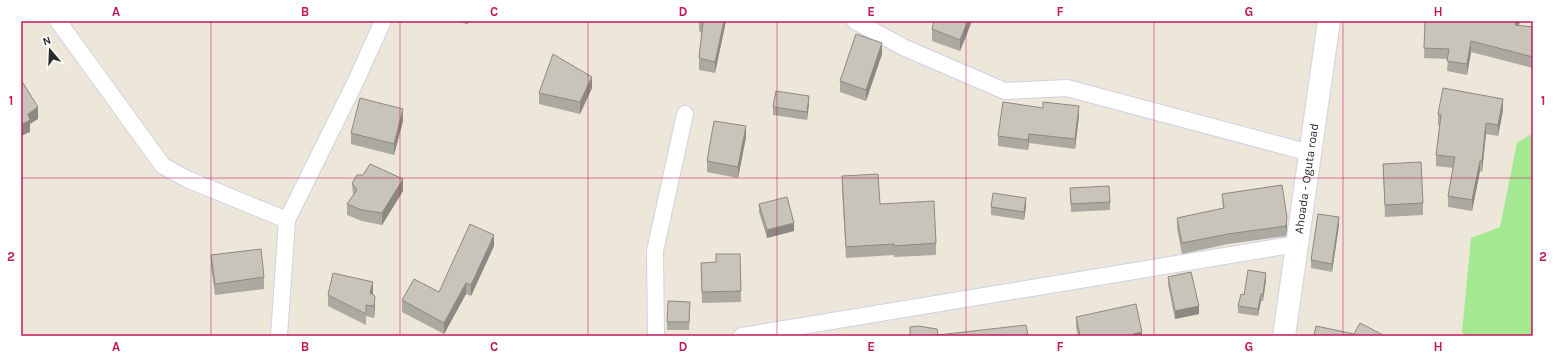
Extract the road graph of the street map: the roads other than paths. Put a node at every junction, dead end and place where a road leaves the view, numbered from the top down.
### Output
1 (58, 21) edge
2 (383, 21) edge
3 (855, 21) edge
4 (1330, 21) edge
5 (685, 114) dead end
6 (1310, 153) junction
7 (287, 220) junction
8 (1297, 244) junction
9 (279, 336) edge
10 (656, 336) edge
11 (742, 336) edge
12 (1284, 336) edge

1 - 7 street
2 - 7 street
3 - 6 street
4 - 6 main road, Ahoada - Oguta road
5 - 10 street
6 - 8 main road, Ahoada - Oguta road
7 - 9 street
8 - 11 street
8 - 12 main road, Ahoada - Oguta road

